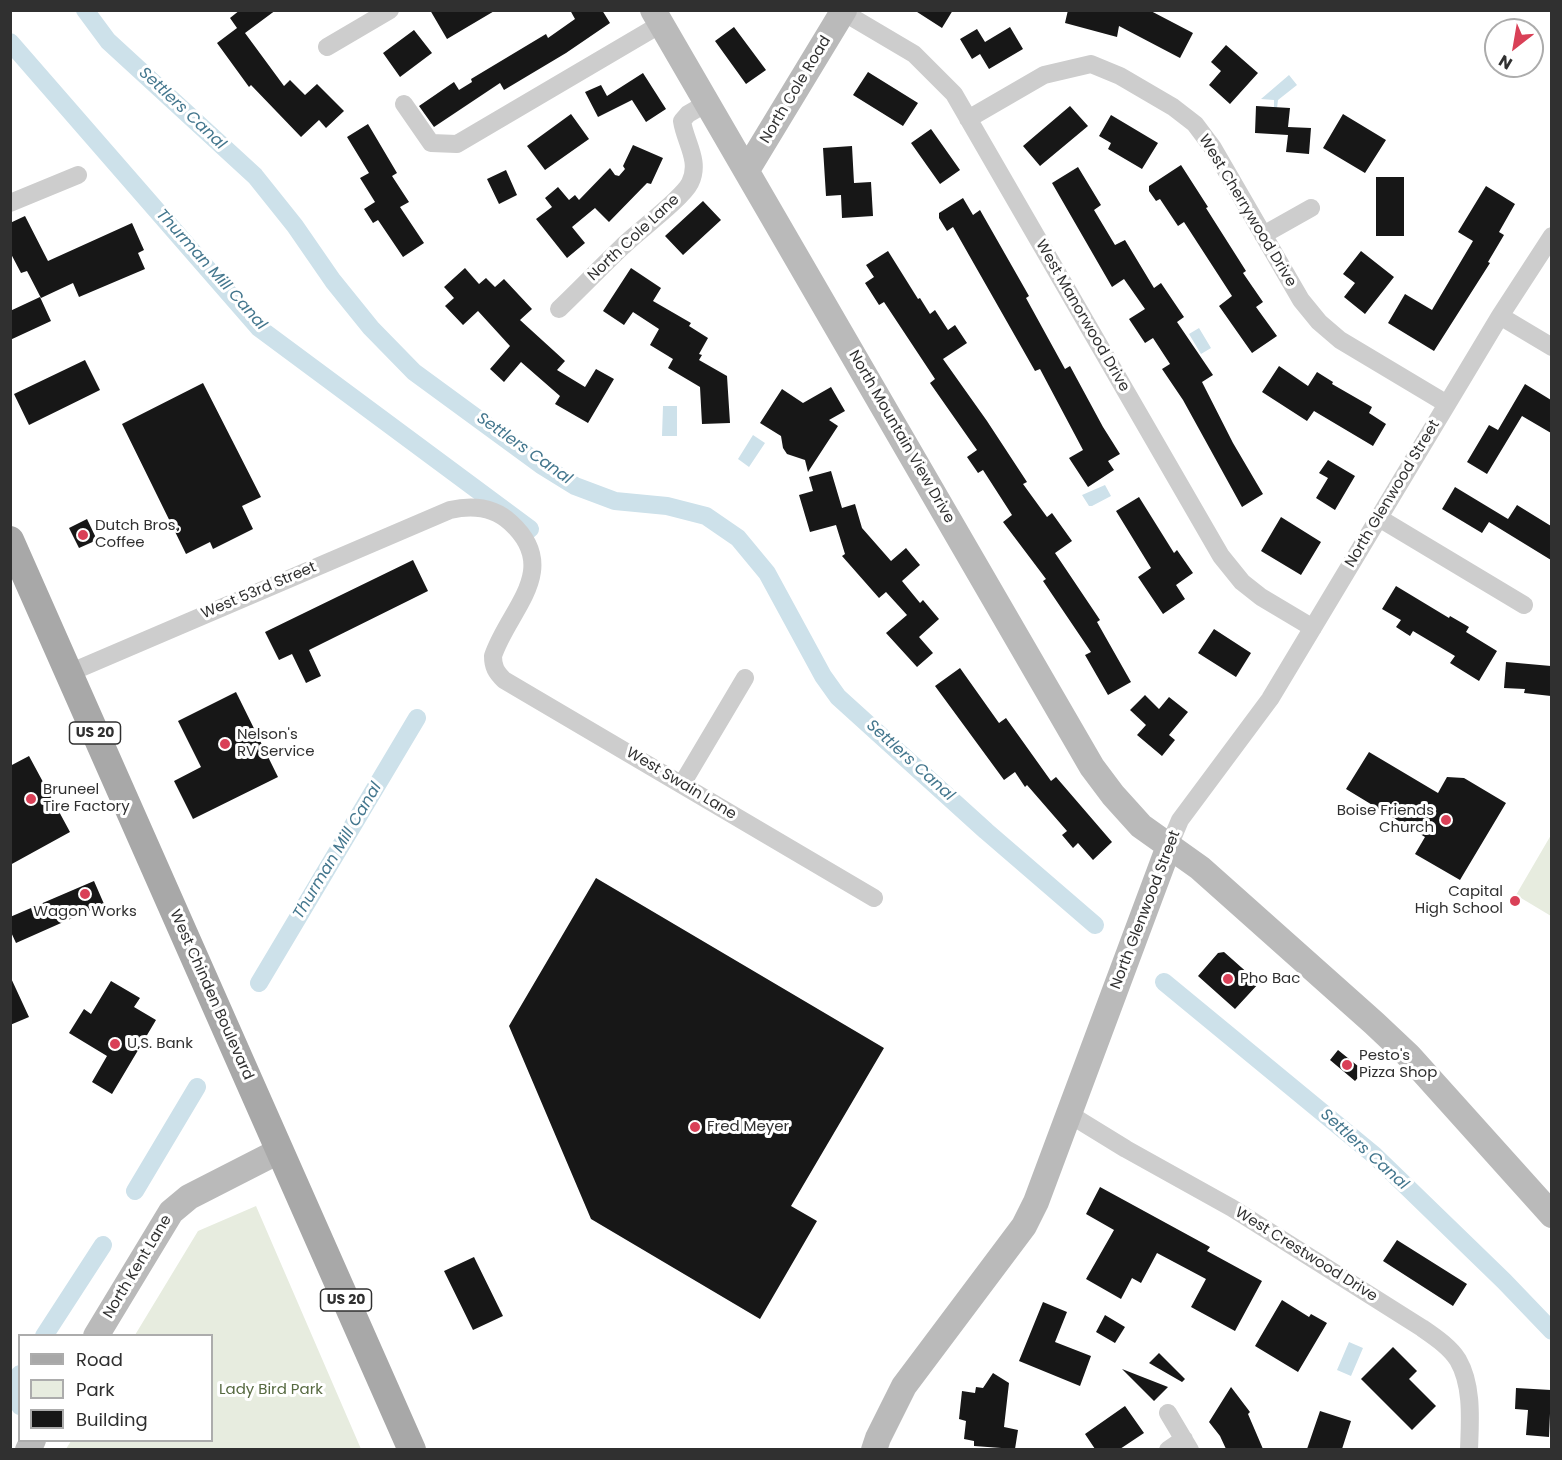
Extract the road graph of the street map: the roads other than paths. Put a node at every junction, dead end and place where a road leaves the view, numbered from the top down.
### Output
1 (390, 10) edge
2 (844, 11) edge
3 (657, 17) edge
4 (327, 47) dead end
5 (707, 103) junction
6 (404, 104) dead end
7 (968, 119) junction
8 (747, 170) junction
9 (78, 175) dead end
10 (10, 204) edge
11 (1311, 208) dead end
12 (1263, 235) junction
13 (1551, 236) edge
14 (559, 309) dead end
15 (1500, 316) junction
16 (1551, 347) edge
17 (1448, 404) junction
18 (1379, 518) junction
19 (10, 540) edge
20 (1524, 605) dead end
21 (1313, 628) junction
22 (493, 664) joint
23 (69, 673) junction
24 (745, 678) dead end
25 (682, 784) junction
26 (1169, 846) junction
27 (874, 898) dead end
28 (1070, 1114) junction
29 (279, 1151) junction
30 (1551, 1215) edge
31 (97, 1334) edge
32 (1168, 1413) dead end
33 (1187, 1444) edge
34 (412, 1449) edge
35 (874, 1449) edge
36 (1168, 1449) edge
37 (1469, 1449) edge

1 - 4 street
2 - 7 street, West Manorwood Drive
2 - 8 main road, North Cole Road
3 - 5 main road, North Mountain View Drive
3 - 6 street
5 - 8 main road, North Mountain View Drive
5 - 14 street, North Cole Lane
7 - 12 street, West Cherrywood Drive
7 - 21 street, West Manorwood Drive
8 - 26 main road, North Mountain View Drive
9 - 10 street
11 - 12 street
12 - 17 street, West Cherrywood Drive
13 - 15 street, North Glenwood Street
15 - 16 street
15 - 17 street, North Glenwood Street
17 - 18 street, North Glenwood Street
18 - 20 street
18 - 21 street, North Glenwood Street
19 - 23 main road, West Chinden Boulevard / US 20
21 - 26 street, North Glenwood Street
22 - 23 street, West 53rd Street
22 - 25 street, West Swain Lane
23 - 29 main road, West Chinden Boulevard / US 20
24 - 25 street
25 - 27 street, West Swain Lane
26 - 28 main road, North Glenwood Street
26 - 30 main road, North Mountain View Drive
28 - 35 main road, North Glenwood Street
28 - 37 street, West Crestwood Drive
29 - 31 main road, North Kent Lane
29 - 34 main road, West Chinden Boulevard / US 20
32 - 33 street
33 - 36 street

